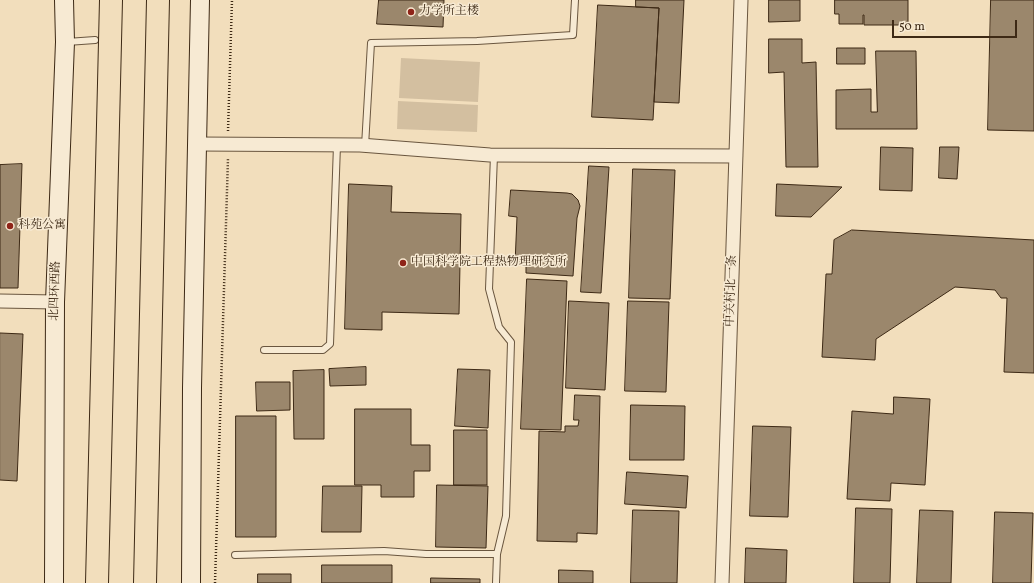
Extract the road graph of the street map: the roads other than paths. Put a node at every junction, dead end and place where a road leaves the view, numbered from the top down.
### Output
1 (64, 0) edge
2 (111, 0) edge
3 (158, 0) edge
4 (200, 0) edge
5 (575, 0) edge
6 (741, 0) edge
7 (95, 40) dead end
8 (65, 42) junction
9 (198, 144) junction
10 (337, 145) junction
11 (365, 146) junction
12 (494, 154) junction
13 (736, 156) junction
14 (0, 301) edge
15 (56, 302) junction
16 (264, 350) dead end
17 (497, 554) junction
18 (235, 555) dead end
19 (54, 583) edge
20 (96, 583) edge
21 (145, 583) edge
22 (191, 583) edge
23 (496, 583) edge
24 (722, 583) edge

1 - 8 street, 北四环西路
2 - 20 highway
3 - 21 highway
4 - 9 street
5 - 11 lane
6 - 13 street, 中关村北一条
7 - 8 lane
8 - 15 street, 北四环西路
9 - 10 street
9 - 22 street
10 - 11 street
10 - 16 lane
11 - 12 street
12 - 13 street
12 - 17 lane
13 - 24 street, 中关村北一条
14 - 15 street
15 - 19 street, 北四环西路
17 - 18 lane
17 - 23 lane

